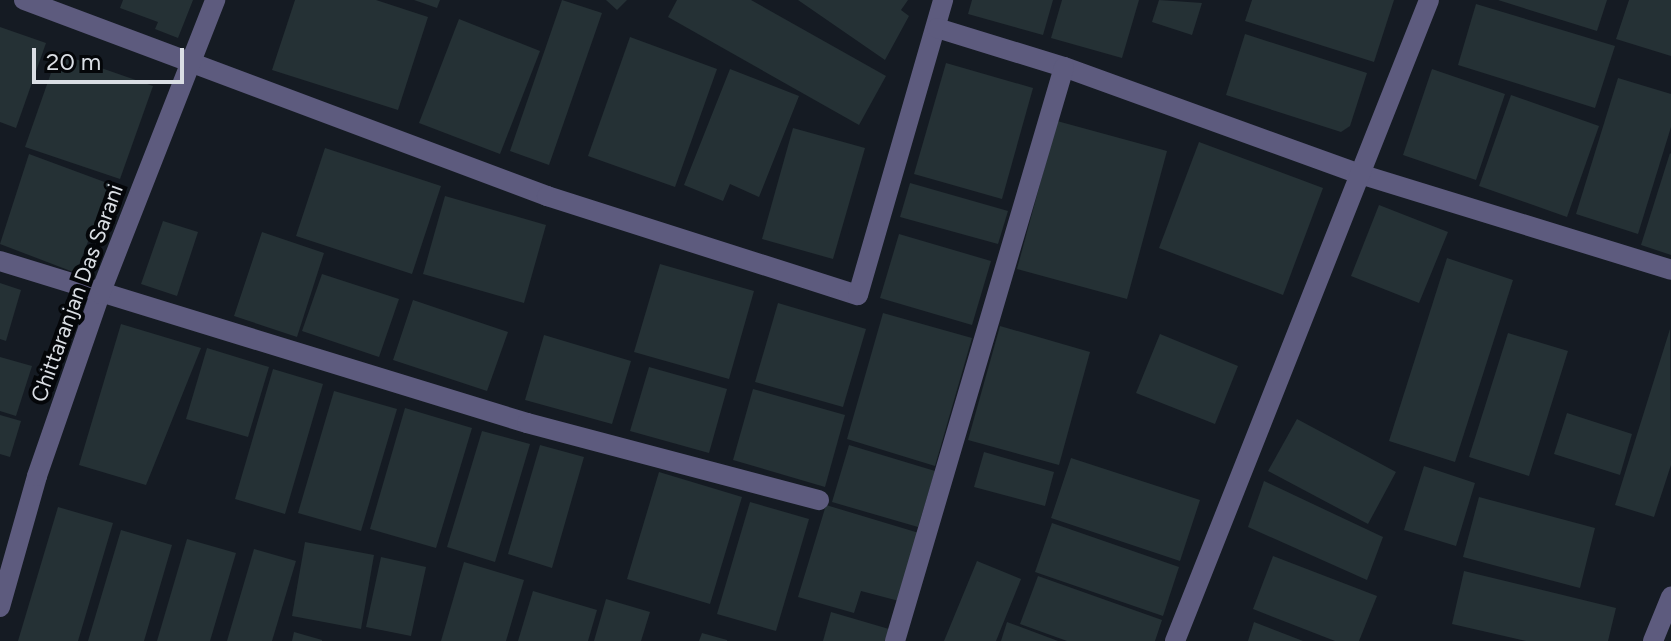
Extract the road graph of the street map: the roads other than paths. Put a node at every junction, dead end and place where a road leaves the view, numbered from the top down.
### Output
1 (24, 0) edge
2 (215, 0) edge
3 (943, 0) edge
4 (1429, 0) edge
5 (937, 28) junction
6 (189, 62) junction
7 (1064, 67) junction
8 (1363, 175) junction
9 (0, 261) edge
10 (1671, 270) edge
11 (100, 294) junction
12 (819, 500) dead end
13 (1671, 597) edge
14 (0, 607) edge
15 (895, 641) edge
16 (1175, 641) edge
17 (1653, 641) edge

1 - 6 street
2 - 6 street, Chittaranjan Das Sarani
3 - 5 street
4 - 8 street
5 - 6 street
5 - 7 street
6 - 11 street, Chittaranjan Das Sarani
7 - 8 street
7 - 15 street
8 - 10 street
8 - 16 street
9 - 11 street
11 - 12 street
11 - 14 street, Chittaranjan Das Sarani
13 - 17 street

